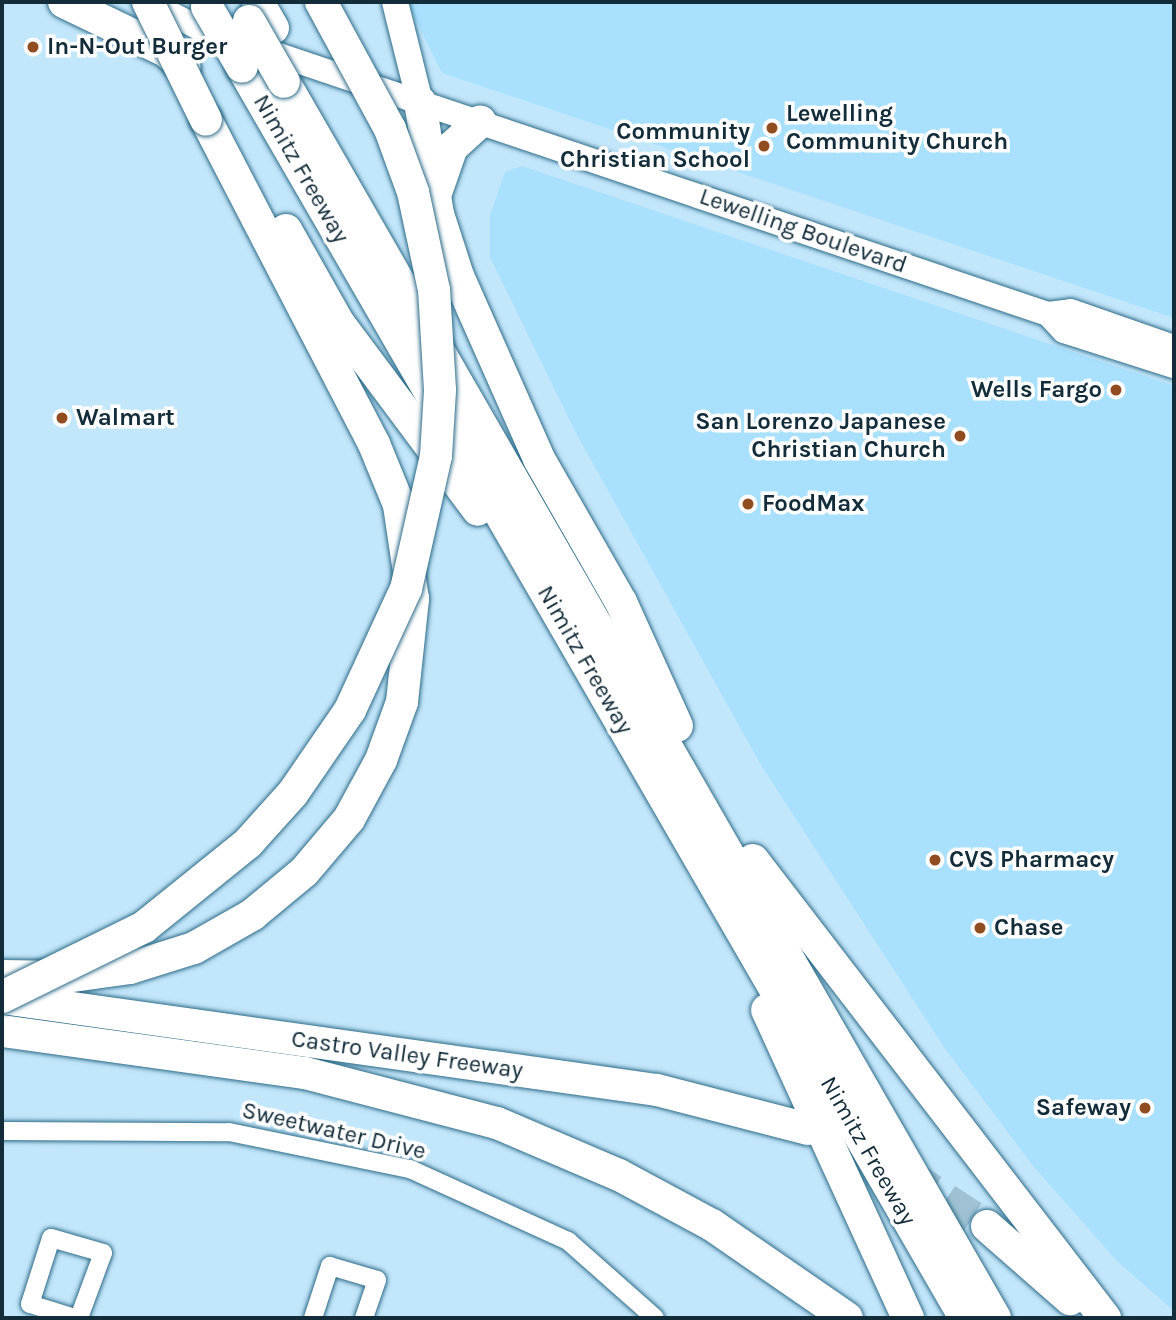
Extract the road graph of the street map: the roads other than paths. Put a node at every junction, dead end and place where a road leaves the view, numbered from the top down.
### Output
1 (64, 2) edge
2 (77, 2) edge
3 (148, 2) edge
4 (321, 2) edge
5 (395, 2) edge
6 (233, 13) edge
7 (296, 86) junction
8 (420, 103) junction
9 (480, 122) junction
10 (436, 195) junction
11 (1048, 314) junction
12 (1174, 347) edge
13 (1174, 366) edge
14 (584, 657) junction
15 (677, 726) junction
16 (753, 860) junction
17 (710, 877) junction
18 (2, 976) edge
19 (2, 998) edge
20 (2, 1031) edge
21 (808, 1129) dead end
22 (2, 1131) edge
23 (712, 1225) junction
24 (987, 1226) tunnel mouth
25 (906, 1313) edge
26 (77, 1318) edge
27 (313, 1318) edge
28 (364, 1318) edge
29 (655, 1318) edge
30 (810, 1318) edge
31 (846, 1318) edge
32 (965, 1318) edge
33 (995, 1318) edge
34 (1016, 1318) edge
35 (1087, 1318) edge
36 (1105, 1318) edge

1 - 14 highway
2 - 6 main road, Lewelling Boulevard
3 - 6 main road, Lewelling Boulevard
3 - 18 highway, bridge
4 - 19 highway, bridge
5 - 8 main road
6 - 7 highway, Nimitz Freeway
6 - 8 main road, Lewelling Boulevard
6 - 14 highway, Nimitz Freeway, bridge
7 - 15 highway, Nimitz Freeway
7 - 33 highway
8 - 9 main road, Lewelling Boulevard
8 - 10 highway
9 - 10 highway
9 - 11 main road, Lewelling Boulevard
10 - 15 highway
11 - 12 main road, Lewelling Boulevard
11 - 13 main road, Lewelling Boulevard
14 - 17 highway, Nimitz Freeway
15 - 16 highway, Nimitz Freeway
16 - 34 highway, Nimitz Freeway
16 - 36 highway
17 - 25 highway
17 - 32 highway, Nimitz Freeway
19 - 21 highway, Castro Valley Freeway
20 - 23 highway, Castro Valley Freeway
22 - 29 street, Sweetwater Drive
23 - 30 highway
23 - 31 highway
24 - 35 highway
26 - 26 street
27 - 28 street

